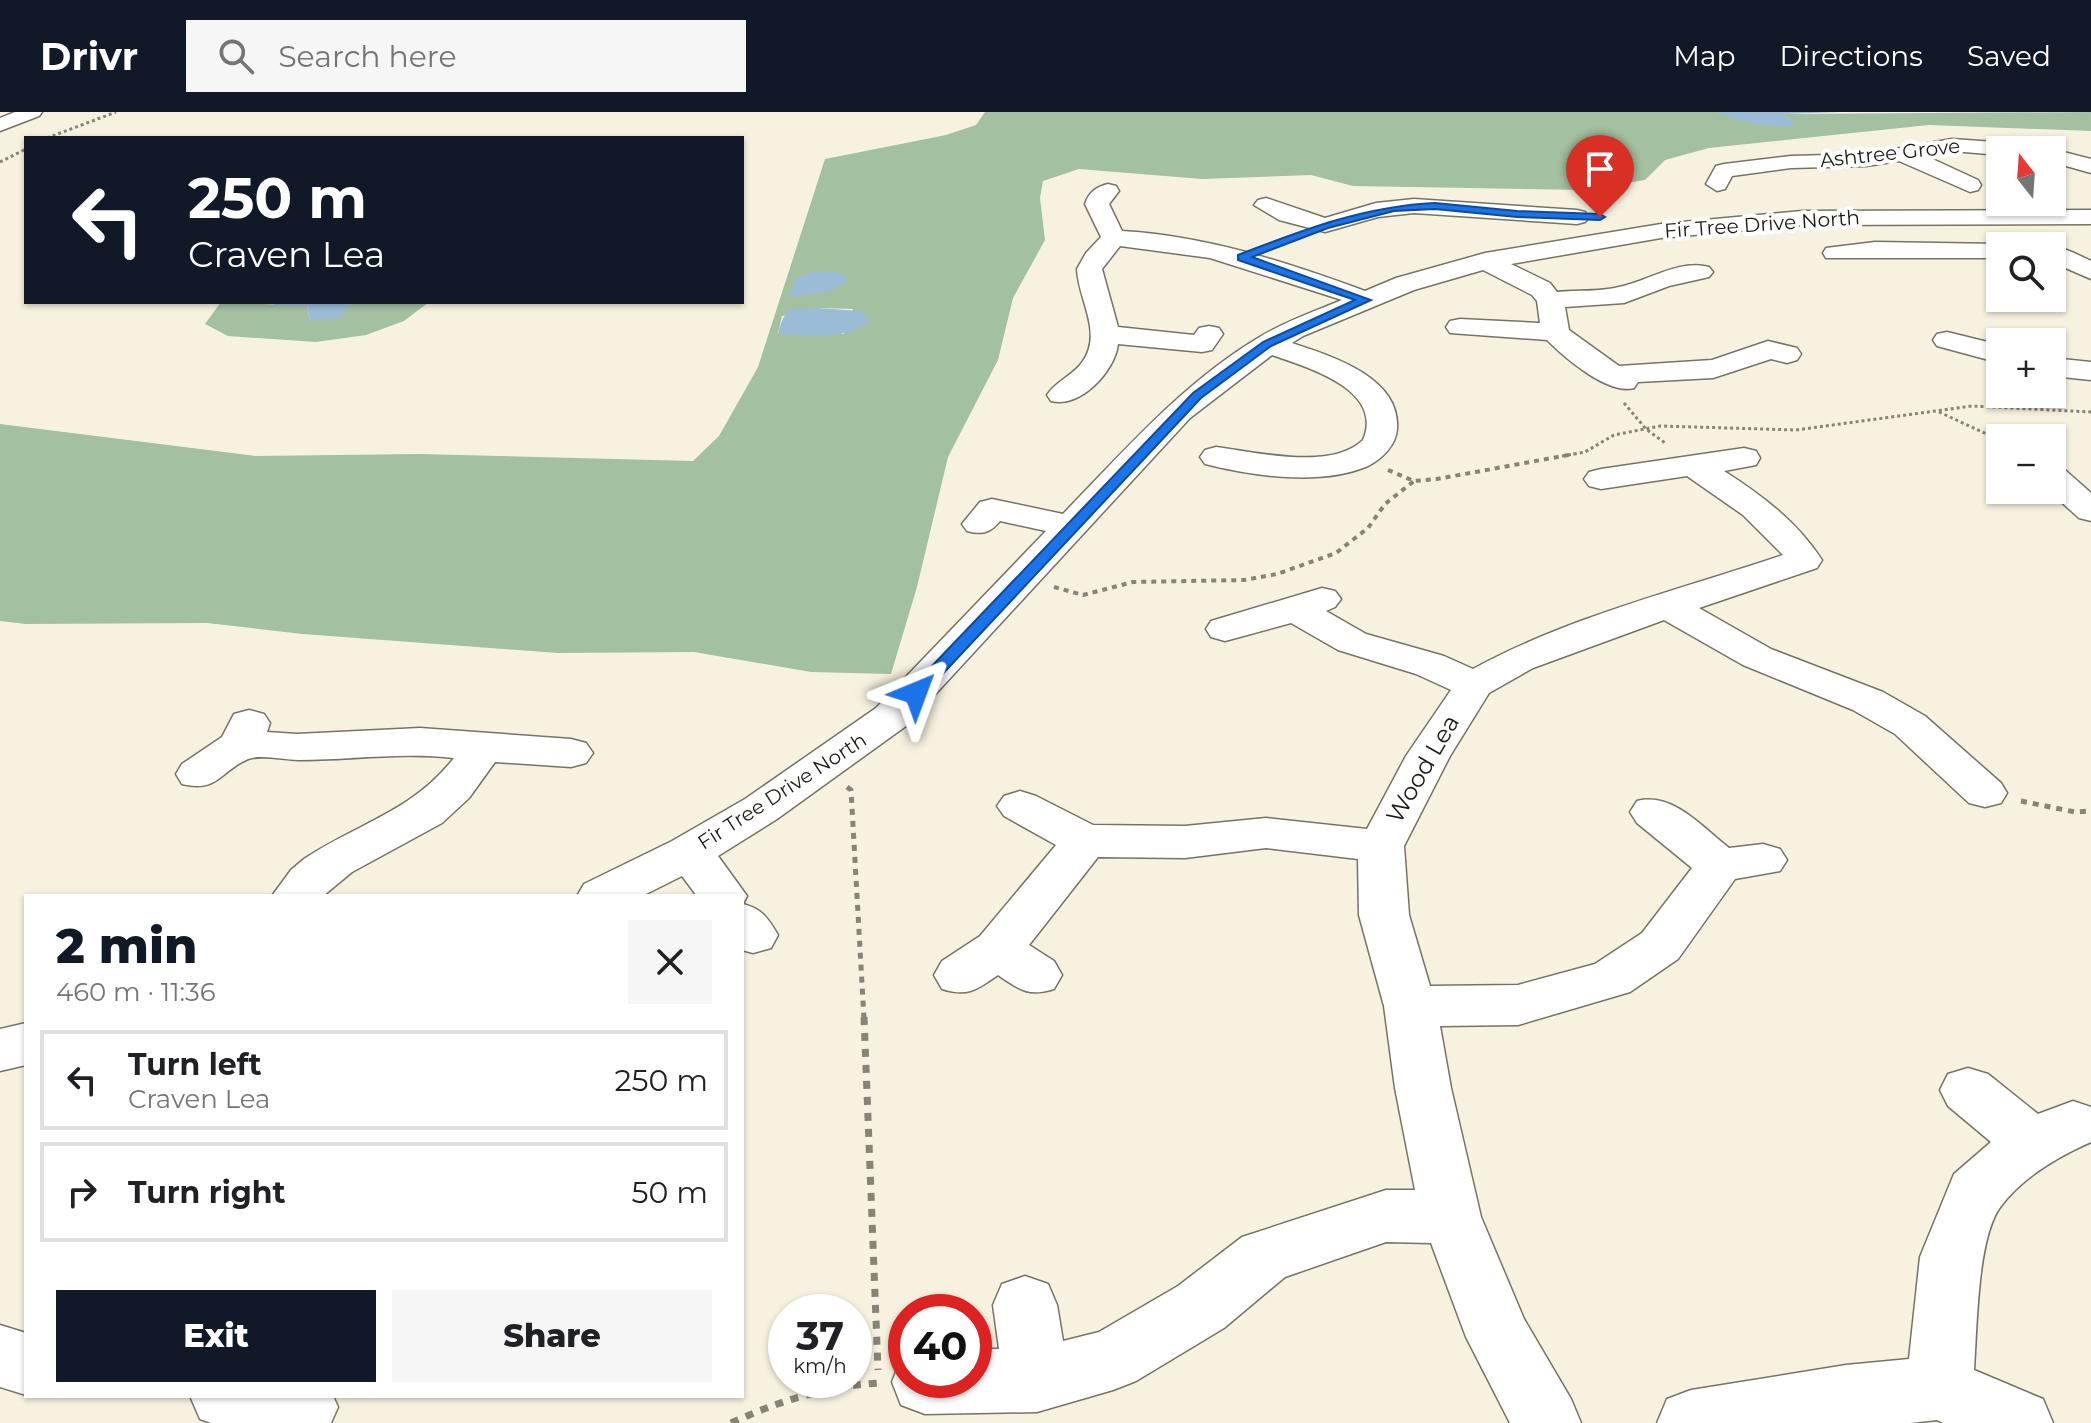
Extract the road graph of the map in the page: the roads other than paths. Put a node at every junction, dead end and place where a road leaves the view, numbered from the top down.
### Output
1 (32, 112) edge
2 (0, 125) edge
3 (1986, 147) edge
4 (1900, 154) junction
5 (2066, 159) edge
6 (1762, 166) junction
7 (2091, 166) edge
8 (1690, 181) dead end
9 (1941, 185) dead end
10 (1114, 190) dead end
11 (1827, 197) dead end
12 (1980, 198) junction
13 (1264, 203) dead end
14 (1489, 211) junction
15 (2091, 217) edge
16 (1589, 220) dead end
17 (1325, 225) junction
18 (2020, 232) edge
19 (1458, 233) dead end
20 (1113, 238) junction
21 (1875, 249) junction
22 (1822, 251) dead end
23 (1986, 251) edge
24 (1242, 257) junction
25 (2066, 259) edge
26 (1485, 261) junction
27 (1910, 271) dead end
28 (2091, 271) edge
29 (1702, 272) dead end
30 (1365, 300) junction
31 (1550, 300) junction
32 (1454, 327) dead end
33 (1555, 332) junction
34 (1107, 334) junction
35 (1209, 334) dead end
36 (1938, 336) dead end
37 (1267, 344) junction
38 (1768, 348) dead end
39 (1986, 350) edge
40 (2066, 368) edge
41 (2091, 371) edge
42 (1066, 401) dead end
43 (1207, 455) dead end
44 (1744, 458) dead end
45 (1694, 466) junction
46 (2066, 477) edge
47 (1601, 479) dead end
48 (2090, 510) edge
49 (978, 513) dead end
50 (1071, 526) junction
51 (1669, 607) junction
52 (1225, 629) dead end
53 (1474, 685) junction
54 (482, 748) junction
55 (571, 753) dead end
56 (198, 774) dead end
57 (1985, 793) road end
58 (1020, 806) dead end
59 (1653, 812) dead end
60 (1085, 841) junction
61 (1381, 846) junction
62 (689, 852) junction
63 (298, 894) edge
64 (605, 894) edge
65 (721, 894) edge
66 (998, 966) dead end
67 (1410, 1006) junction
68 (24, 1044) edge
69 (0, 1050) edge
70 (1968, 1090) dead end
71 (1451, 1217) junction
72 (1025, 1305) dead end
73 (1037, 1380) junction
74 (992, 1381) edge
75 (1939, 1388) junction
76 (238, 1398) edge
77 (312, 1409) edge
78 (1547, 1423) edge
79 (1691, 1423) edge
80 (2019, 1423) edge

1 - 2 street
3 - 4 street, Ashtree Grove
4 - 6 street, Ashtree Grove
4 - 12 street
5 - 7 street
6 - 8 street, Ashtree Grove
6 - 11 street
9 - 12 street
10 - 20 street
12 - 15 street, Fir Tree Drive North
12 - 18 street
12 - 26 street, Fir Tree Drive North
13 - 17 street
14 - 16 street
14 - 17 street
14 - 19 street
17 - 24 street
20 - 24 street
20 - 34 street
21 - 22 street
21 - 23 street
21 - 27 street
24 - 30 street
25 - 28 street
26 - 30 street, Fir Tree Drive North
26 - 31 street
29 - 31 street
30 - 37 street, Fir Tree Drive North
31 - 33 street
32 - 33 street
33 - 38 street
34 - 35 street
34 - 42 street
36 - 39 street
37 - 43 street
37 - 50 street, Fir Tree Drive North
40 - 41 street
44 - 45 street
45 - 47 street
45 - 51 street, Wood Lea
46 - 48 street
49 - 50 street
50 - 62 street, Fir Tree Drive North
51 - 53 street, Wood Lea
51 - 57 street
52 - 53 street
53 - 61 street, Wood Lea
54 - 55 street
54 - 56 street
54 - 63 street
58 - 60 street
59 - 67 street
60 - 61 street
60 - 66 street
61 - 67 street, Wood Lea
62 - 64 street, Fir Tree Drive North
62 - 65 street
67 - 71 street, Wood Lea
68 - 69 street
70 - 75 street
71 - 73 street
71 - 78 street, Wood Lea
72 - 73 street
73 - 74 street
75 - 79 street
75 - 80 street
76 - 77 street

